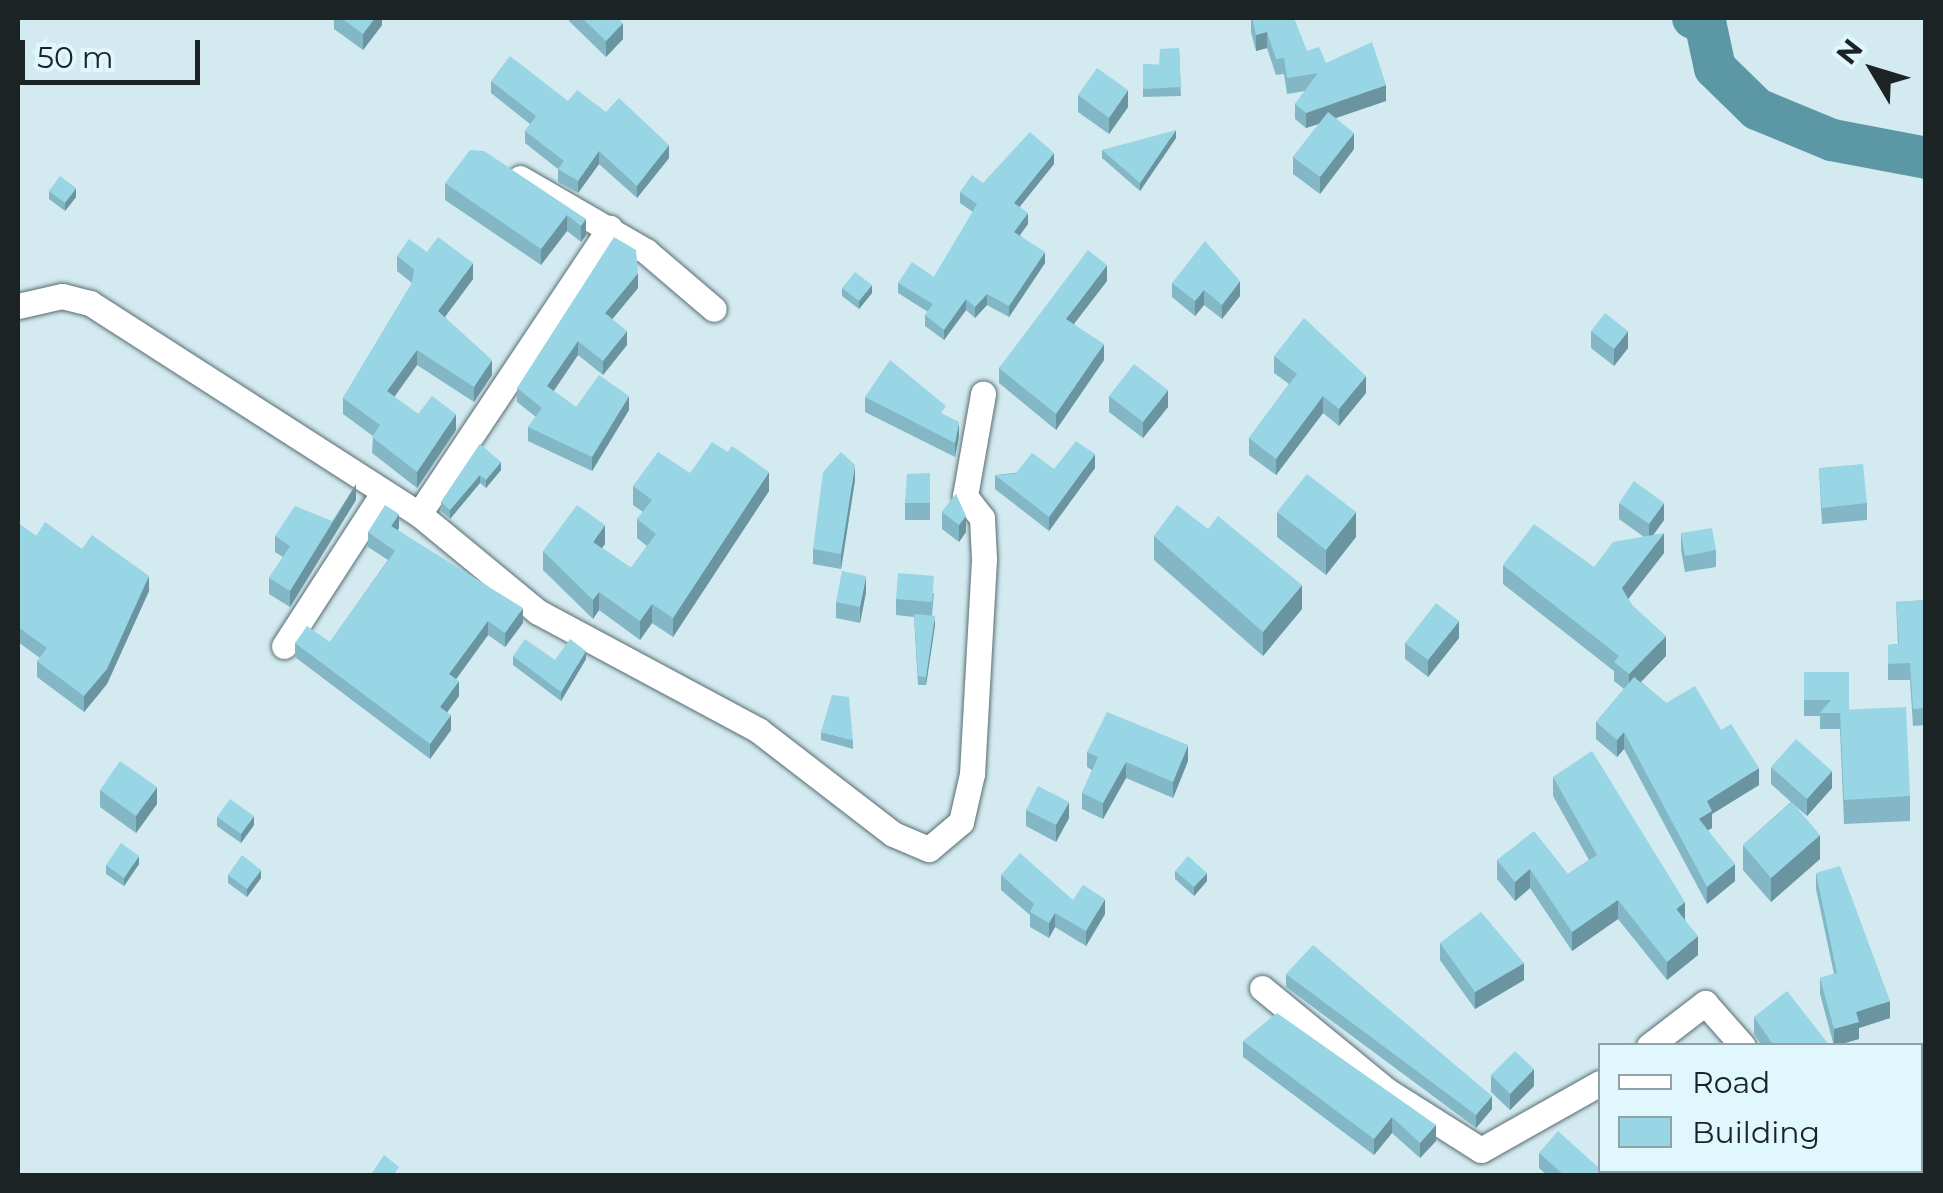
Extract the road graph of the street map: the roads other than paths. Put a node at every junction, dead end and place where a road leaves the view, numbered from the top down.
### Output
1 (508, 172) edge
2 (610, 228) junction
3 (18, 306) edge
4 (714, 309) dead end
5 (984, 394) dead end
6 (383, 493) junction
7 (418, 514) junction
8 (284, 646) dead end
9 (1262, 988) dead end
10 (1653, 1043) edge
11 (1739, 1043) edge
12 (1598, 1084) edge

1 - 2 street
2 - 4 street
2 - 7 street
3 - 6 street
5 - 7 street
6 - 7 street
6 - 8 street
9 - 12 street
10 - 11 street

